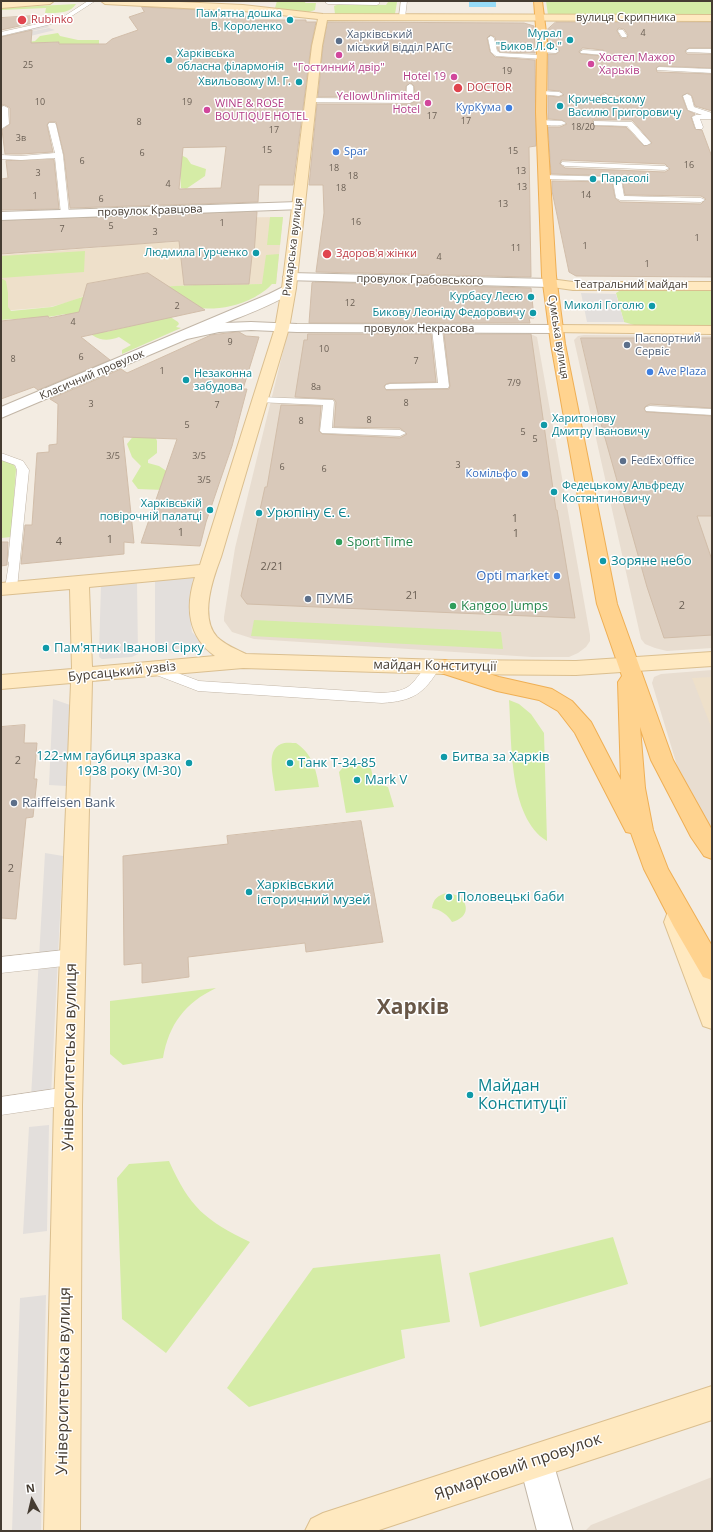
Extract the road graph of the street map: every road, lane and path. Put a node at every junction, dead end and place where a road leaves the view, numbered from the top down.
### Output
1 (50, 1) edge
2 (92, 1) edge
3 (105, 1) edge
4 (328, 1) edge
5 (404, 1) edge
6 (538, 1) edge
7 (179, 3) edge
8 (377, 3) dead end
9 (1, 5) edge
10 (323, 17) junction
11 (402, 17) junction
12 (540, 18) junction
13 (712, 18) edge
14 (1, 34) edge
15 (491, 38) dead end
16 (689, 50) dead end
17 (556, 51) dead end
18 (712, 51) edge
19 (583, 52) dead end
20 (603, 53) dead end
21 (542, 54) junction
22 (658, 70) dead end
23 (712, 71) edge
24 (410, 86) dead end
25 (542, 93) junction
26 (604, 93) dead end
27 (559, 94) dead end
28 (687, 96) dead end
29 (310, 100) junction
30 (640, 100) dead end
31 (1, 109) edge
32 (712, 116) edge
33 (542, 122) junction
34 (562, 123) dead end
35 (597, 123) dead end
36 (52, 125) dead end
37 (1, 127) edge
38 (699, 127) dead end
39 (647, 143) dead end
40 (59, 155) junction
41 (1, 157) edge
42 (544, 163) junction
43 (665, 168) dead end
44 (544, 177) junction
45 (701, 200) dead end
46 (298, 206) junction
47 (65, 214) junction
48 (1, 216) edge
49 (289, 283) junction
50 (550, 283) junction
51 (712, 286) edge
52 (282, 328) junction
53 (437, 329) junction
54 (555, 330) junction
55 (712, 330) edge
56 (183, 336) junction
57 (390, 387) dead end
58 (261, 400) junction
59 (650, 409) dead end
60 (712, 412) edge
61 (1, 413) edge
62 (400, 433) dead end
63 (1, 456) edge
64 (206, 570) junction
65 (79, 582) junction
66 (6, 588) edge
67 (712, 659) edge
68 (243, 661) junction
69 (628, 665) junction
70 (439, 667) junction
71 (151, 668) junction
72 (82, 676) junction
73 (1, 682) edge
74 (647, 848) junction
75 (712, 849) edge
76 (72, 957) junction
77 (1, 965) edge
78 (712, 969) edge
79 (712, 1017) edge
80 (68, 1096) junction
81 (1, 1106) edge
82 (712, 1403) edge
83 (536, 1462) junction
84 (341, 1528) edge
85 (62, 1531) edge
86 (555, 1531) edge

1 - 9 street
2 - 14 lane
3 - 7 street
4 - 8 lane
4 - 10 lane
5 - 11 lane
6 - 12 main road, Сумська вулиця
7 - 10 street
10 - 11 street
10 - 29 street, Римарська вулиця
11 - 12 street
12 - 13 street, вулиця Скрипника
12 - 21 main road, Сумська вулиця
15 - 21 lane
16 - 18 lane
17 - 21 lane
19 - 20 lane
21 - 25 main road, Сумська вулиця
22 - 23 lane
24 - 29 lane
25 - 27 lane
25 - 33 main road, Сумська вулиця
26 - 30 lane
28 - 32 lane
29 - 46 street, Римарська вулиця
31 - 37 lane
32 - 38 lane
33 - 34 lane
33 - 42 main road, Сумська вулиця
35 - 39 lane
36 - 40 lane
40 - 41 lane
40 - 47 lane
42 - 43 lane
42 - 44 main road, Сумська вулиця
44 - 45 lane
44 - 50 main road, Сумська вулиця
46 - 47 street, провулок Кравцова
46 - 49 street, Римарська вулиця
47 - 48 street, провулок Кравцова
49 - 50 street, провулок Грабовського
49 - 52 street, Римарська вулиця
49 - 56 street, Класичний провулок
50 - 51 street, Театральний майдан
50 - 54 main road, Сумська вулиця
52 - 53 street, провулок Некрасова
52 - 56 street, Класичний провулок
52 - 58 street, Римарська вулиця
53 - 54 street, провулок Некрасова
53 - 57 lane
54 - 55 street
54 - 69 main road, Сумська вулиця
56 - 61 street, Класичний провулок
58 - 62 lane
58 - 64 street, Римарська вулиця
59 - 60 lane
63 - 66 lane
64 - 65 street
64 - 68 street, Римарська вулиця
65 - 66 street
65 - 72 street, Університетська вулиця
67 - 69 street, майдан Конституції
68 - 70 street, майдан Конституції
68 - 71 street, Бурсацький узвіз
69 - 70 street, майдан Конституції
69 - 74 main road
69 - 75 main road
70 - 71 lane
70 - 74 main road
71 - 72 street, Бурсацький узвіз
72 - 73 street, Бурсацький узвіз
72 - 76 street, Університетська вулиця
74 - 78 main road
74 - 79 street
76 - 77 lane
76 - 80 street, Університетська вулиця
80 - 81 lane
80 - 85 street, Університетська вулиця
82 - 83 street, Ярмарковий провулок
83 - 84 street, Ярмарковий провулок
83 - 86 street

